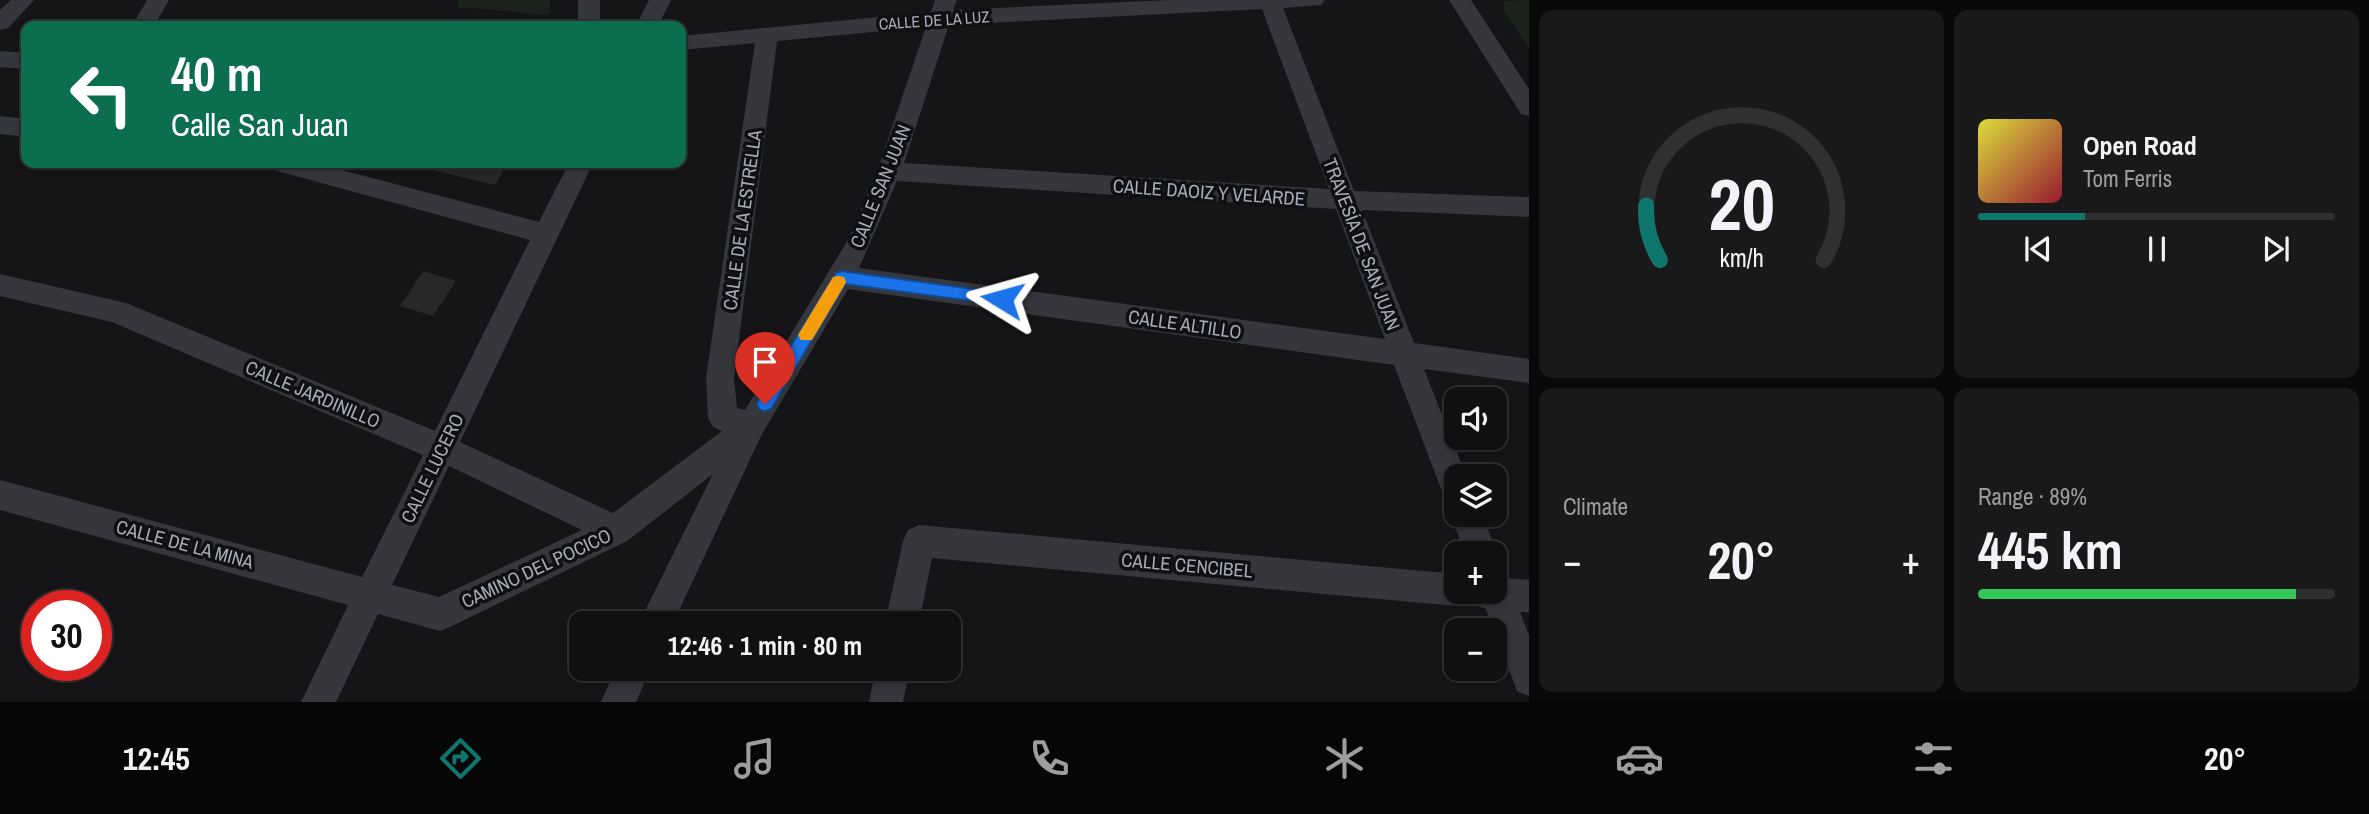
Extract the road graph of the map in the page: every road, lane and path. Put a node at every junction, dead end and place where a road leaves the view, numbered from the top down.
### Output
1 (23, 0) edge
2 (158, 0) edge
3 (589, 0) edge
4 (660, 0) edge
5 (1314, 0) edge
6 (1460, 0) edge
7 (1270, 2) edge
8 (943, 9) edge
9 (146, 21) edge
10 (589, 21) edge
11 (650, 21) edge
12 (0, 23) edge
13 (767, 34) junction
14 (686, 42) edge
15 (0, 59) edge
16 (21, 61) edge
17 (1529, 108) edge
18 (0, 125) edge
19 (21, 127) edge
20 (300, 168) edge
21 (579, 168) edge
22 (889, 171) junction
23 (1345, 200) junction
24 (1529, 207) edge
25 (547, 234) junction
26 (841, 277) junction
27 (0, 285) edge
28 (1404, 354) junction
29 (1529, 371) edge
30 (752, 425) junction
31 (441, 448) junction
32 (1446, 464) edge
33 (0, 495) edge
34 (617, 530) junction
35 (1444, 589) edge
36 (371, 594) junction
37 (1502, 604) edge
38 (662, 611) edge
39 (904, 611) edge
40 (1529, 679) edge
41 (628, 681) edge
42 (890, 681) edge
43 (317, 702) edge
44 (618, 702) edge
45 (886, 702) edge

1 - 12 street
2 - 9 street
3 - 10 street
4 - 11 street
5 - 7 street, CALLE DE LA LUZ
6 - 17 street
7 - 8 street, CALLE DE LA LUZ
7 - 23 street, TRAVESÍA DE SAN JUAN
8 - 13 street, CALLE DE LA LUZ
8 - 22 street, CALLE SAN JUAN
13 - 14 street, CALLE DE LA LUZ
13 - 30 street, CALLE DE LA ESTRELLA
15 - 16 street
18 - 19 street
20 - 25 street
21 - 25 street, CALLE LUCERO
22 - 23 street, CALLE DAOIZ Y VELARDE
22 - 26 street, CALLE SAN JUAN
23 - 24 street, CALLE DAOIZ Y VELARDE
23 - 28 street, TRAVESÍA DE SAN JUAN
25 - 31 street, CALLE LUCERO
26 - 28 street, CALLE ALTILLO
26 - 30 street, CALLE SAN JUAN
27 - 31 street, CALLE JARDINILLO
28 - 29 street, CALLE ALTILLO
28 - 32 street, TRAVESÍA DE SAN JUAN
30 - 34 street, CAMINO DEL POCICO
30 - 38 street, CALLE SAN JUAN
31 - 34 street, CALLE JARDINILLO
31 - 36 street, CALLE LUCERO
33 - 36 street, CALLE DE LA MINA
34 - 36 street, CAMINO DEL POCICO
35 - 39 street, CALLE CENCIBEL
36 - 43 street, CALLE LUCERO
37 - 40 street
41 - 44 street
42 - 45 street

